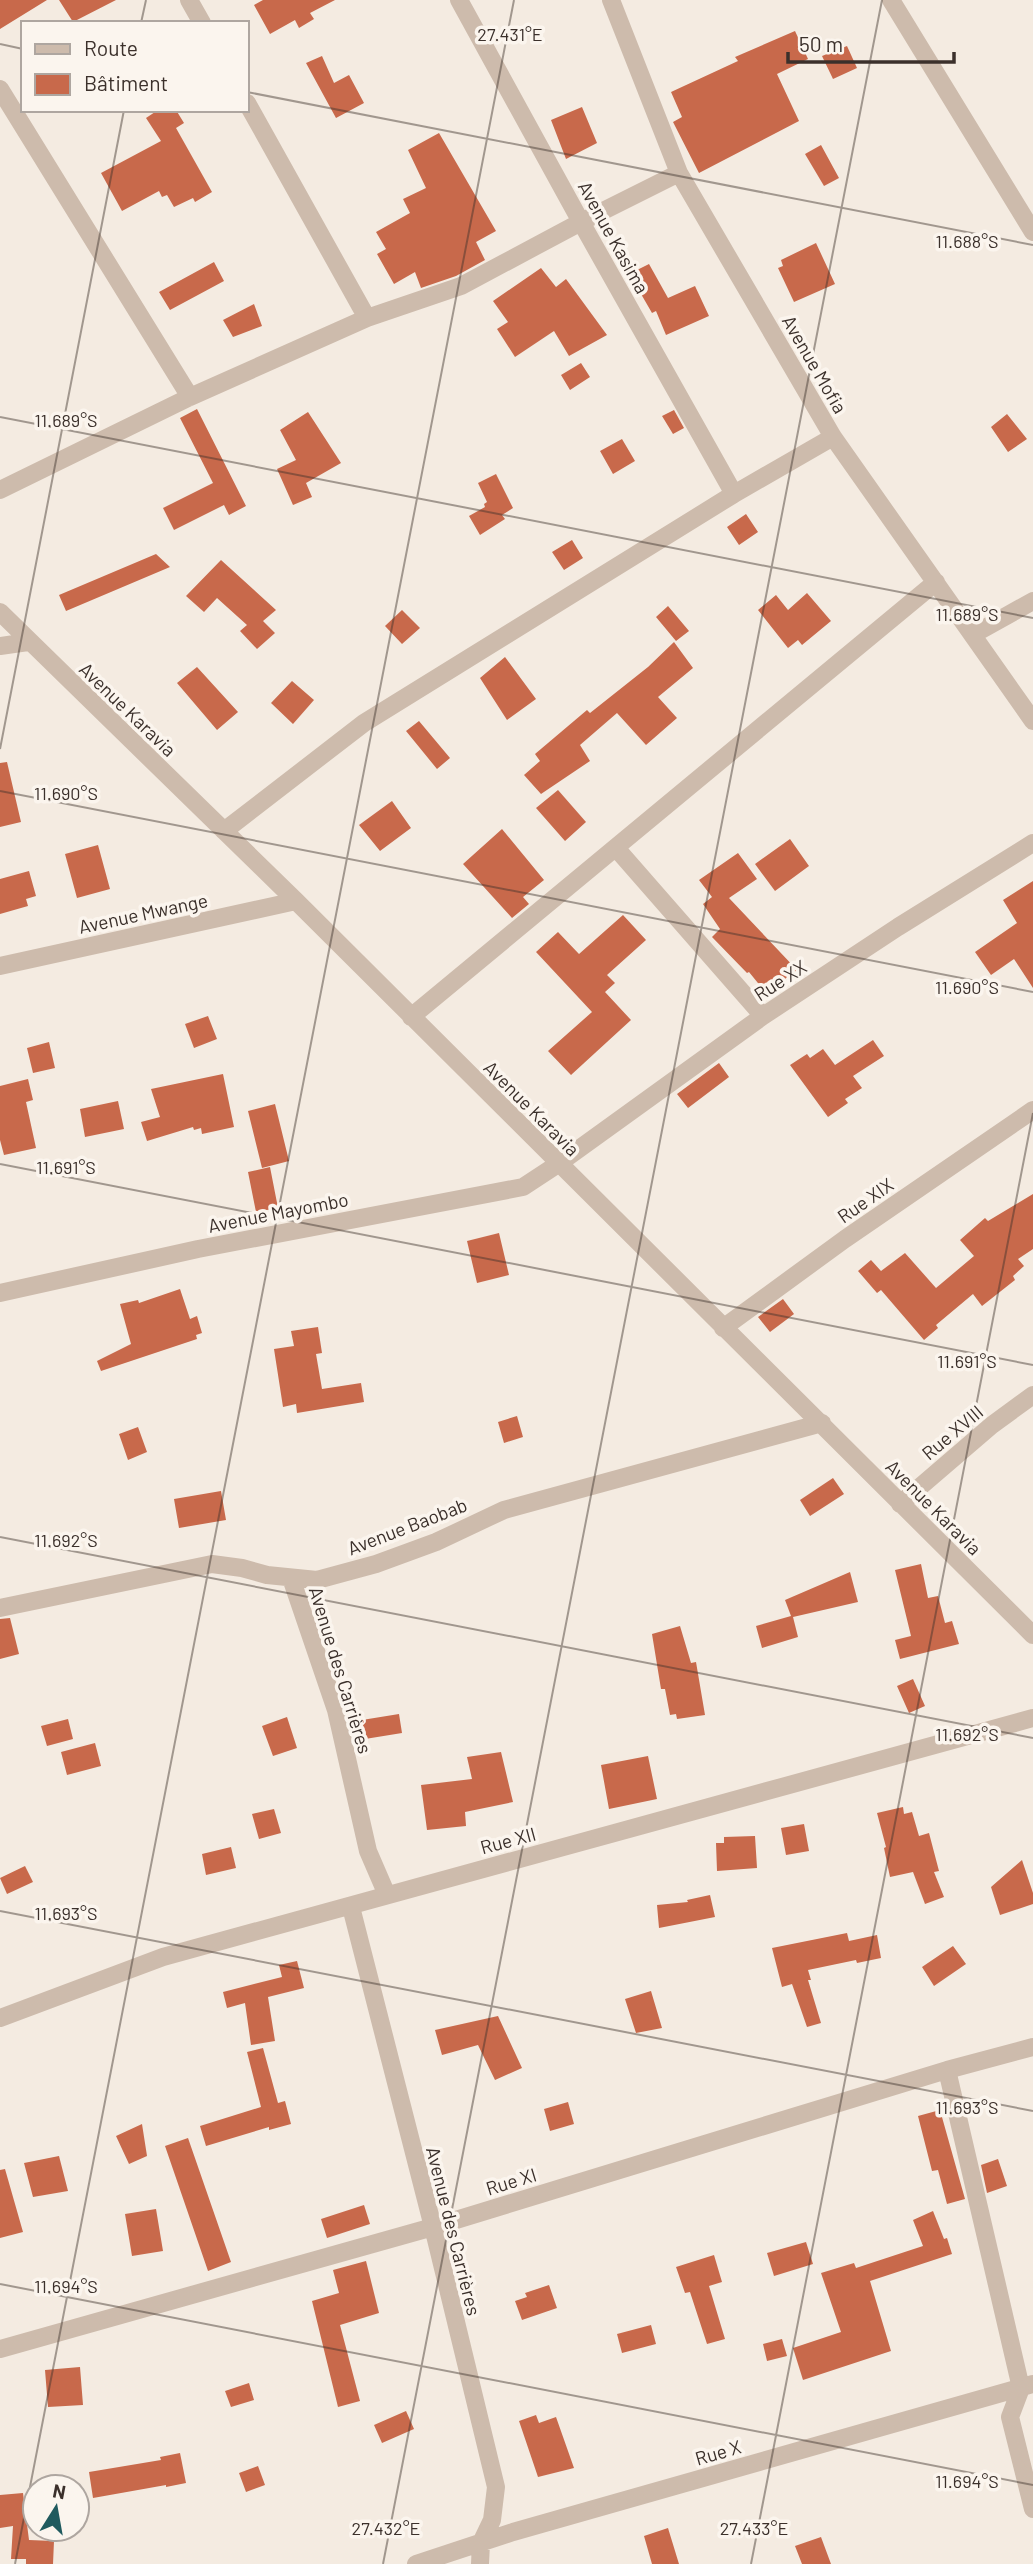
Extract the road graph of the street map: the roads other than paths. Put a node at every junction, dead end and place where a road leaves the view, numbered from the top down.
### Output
1 (189, 0) edge
2 (459, 0) edge
3 (611, 0) edge
4 (891, 0) edge
5 (201, 21) edge
6 (0, 89) edge
7 (248, 105) edge
8 (679, 173) junction
9 (580, 222) junction
10 (1033, 232) edge
11 (367, 318) junction
12 (190, 397) junction
13 (833, 437) junction
14 (0, 489) edge
15 (734, 494) junction
16 (936, 582) junction
17 (1033, 601) edge
18 (0, 612) edge
19 (974, 634) junction
20 (28, 642) junction
21 (0, 646) edge
22 (1033, 721) edge
23 (224, 831) junction
24 (1033, 843) edge
25 (616, 848) junction
26 (296, 901) junction
27 (0, 966) edge
28 (763, 1016) junction
29 (411, 1017) junction
30 (1033, 1110) edge
31 (558, 1164) junction
32 (0, 1293) edge
33 (723, 1328) junction
34 (1033, 1395) edge
35 (821, 1423) junction
36 (900, 1504) junction
37 (291, 1578) junction
38 (0, 1608) edge
39 (1033, 1635) edge
40 (1033, 1718) edge
41 (387, 1895) junction
42 (351, 1907) junction
43 (0, 2018) edge
44 (1033, 2048) edge
45 (947, 2070) junction
46 (433, 2227) junction
47 (0, 2349) edge
48 (1027, 2386) edge
49 (1033, 2509) edge
50 (481, 2543) junction
51 (416, 2564) edge
52 (480, 2564) edge

1 - 5 street
2 - 9 street, Avenue Kasima
3 - 8 street, Avenue Mofia
4 - 10 street
6 - 12 street
7 - 11 street
8 - 9 street
8 - 13 street, Avenue Mofia
9 - 11 street
9 - 15 street, Avenue Kasima
11 - 12 street
12 - 14 street
13 - 15 street
13 - 16 street, Avenue Mofia
15 - 23 street
16 - 19 street, Avenue Mofia
16 - 25 street
17 - 19 street
18 - 20 street, Avenue Karavia
19 - 22 street, Avenue Mofia
20 - 21 street
20 - 23 street, Avenue Karavia
23 - 26 street, Avenue Karavia
24 - 28 street, Rue XX
25 - 28 street
25 - 29 street
26 - 27 street, Avenue Mwange
26 - 29 street, Avenue Karavia
28 - 31 street, Rue XX
29 - 31 street, Avenue Karavia
30 - 33 street, Rue XIX
31 - 32 street, Avenue Mayombo
31 - 33 street, Avenue Karavia
33 - 35 street, Avenue Karavia
34 - 36 street, Rue XVIII
35 - 36 street, Avenue Karavia
35 - 37 street, Avenue Baobab
36 - 39 street, Avenue Karavia
37 - 38 street, Avenue Baobab
37 - 41 street, Avenue des Carrières
40 - 41 street, Rue XII
41 - 42 street, Rue XII
42 - 43 street, Rue XII
42 - 46 street, Avenue des Carrières
44 - 45 street, Rue XI
45 - 46 street, Rue XI
45 - 48 street
46 - 47 street, Rue XI
46 - 50 street, Avenue des Carrières
48 - 49 street
48 - 50 street, Rue X
50 - 51 street, Rue X
50 - 52 street, Avenue des Carrières

